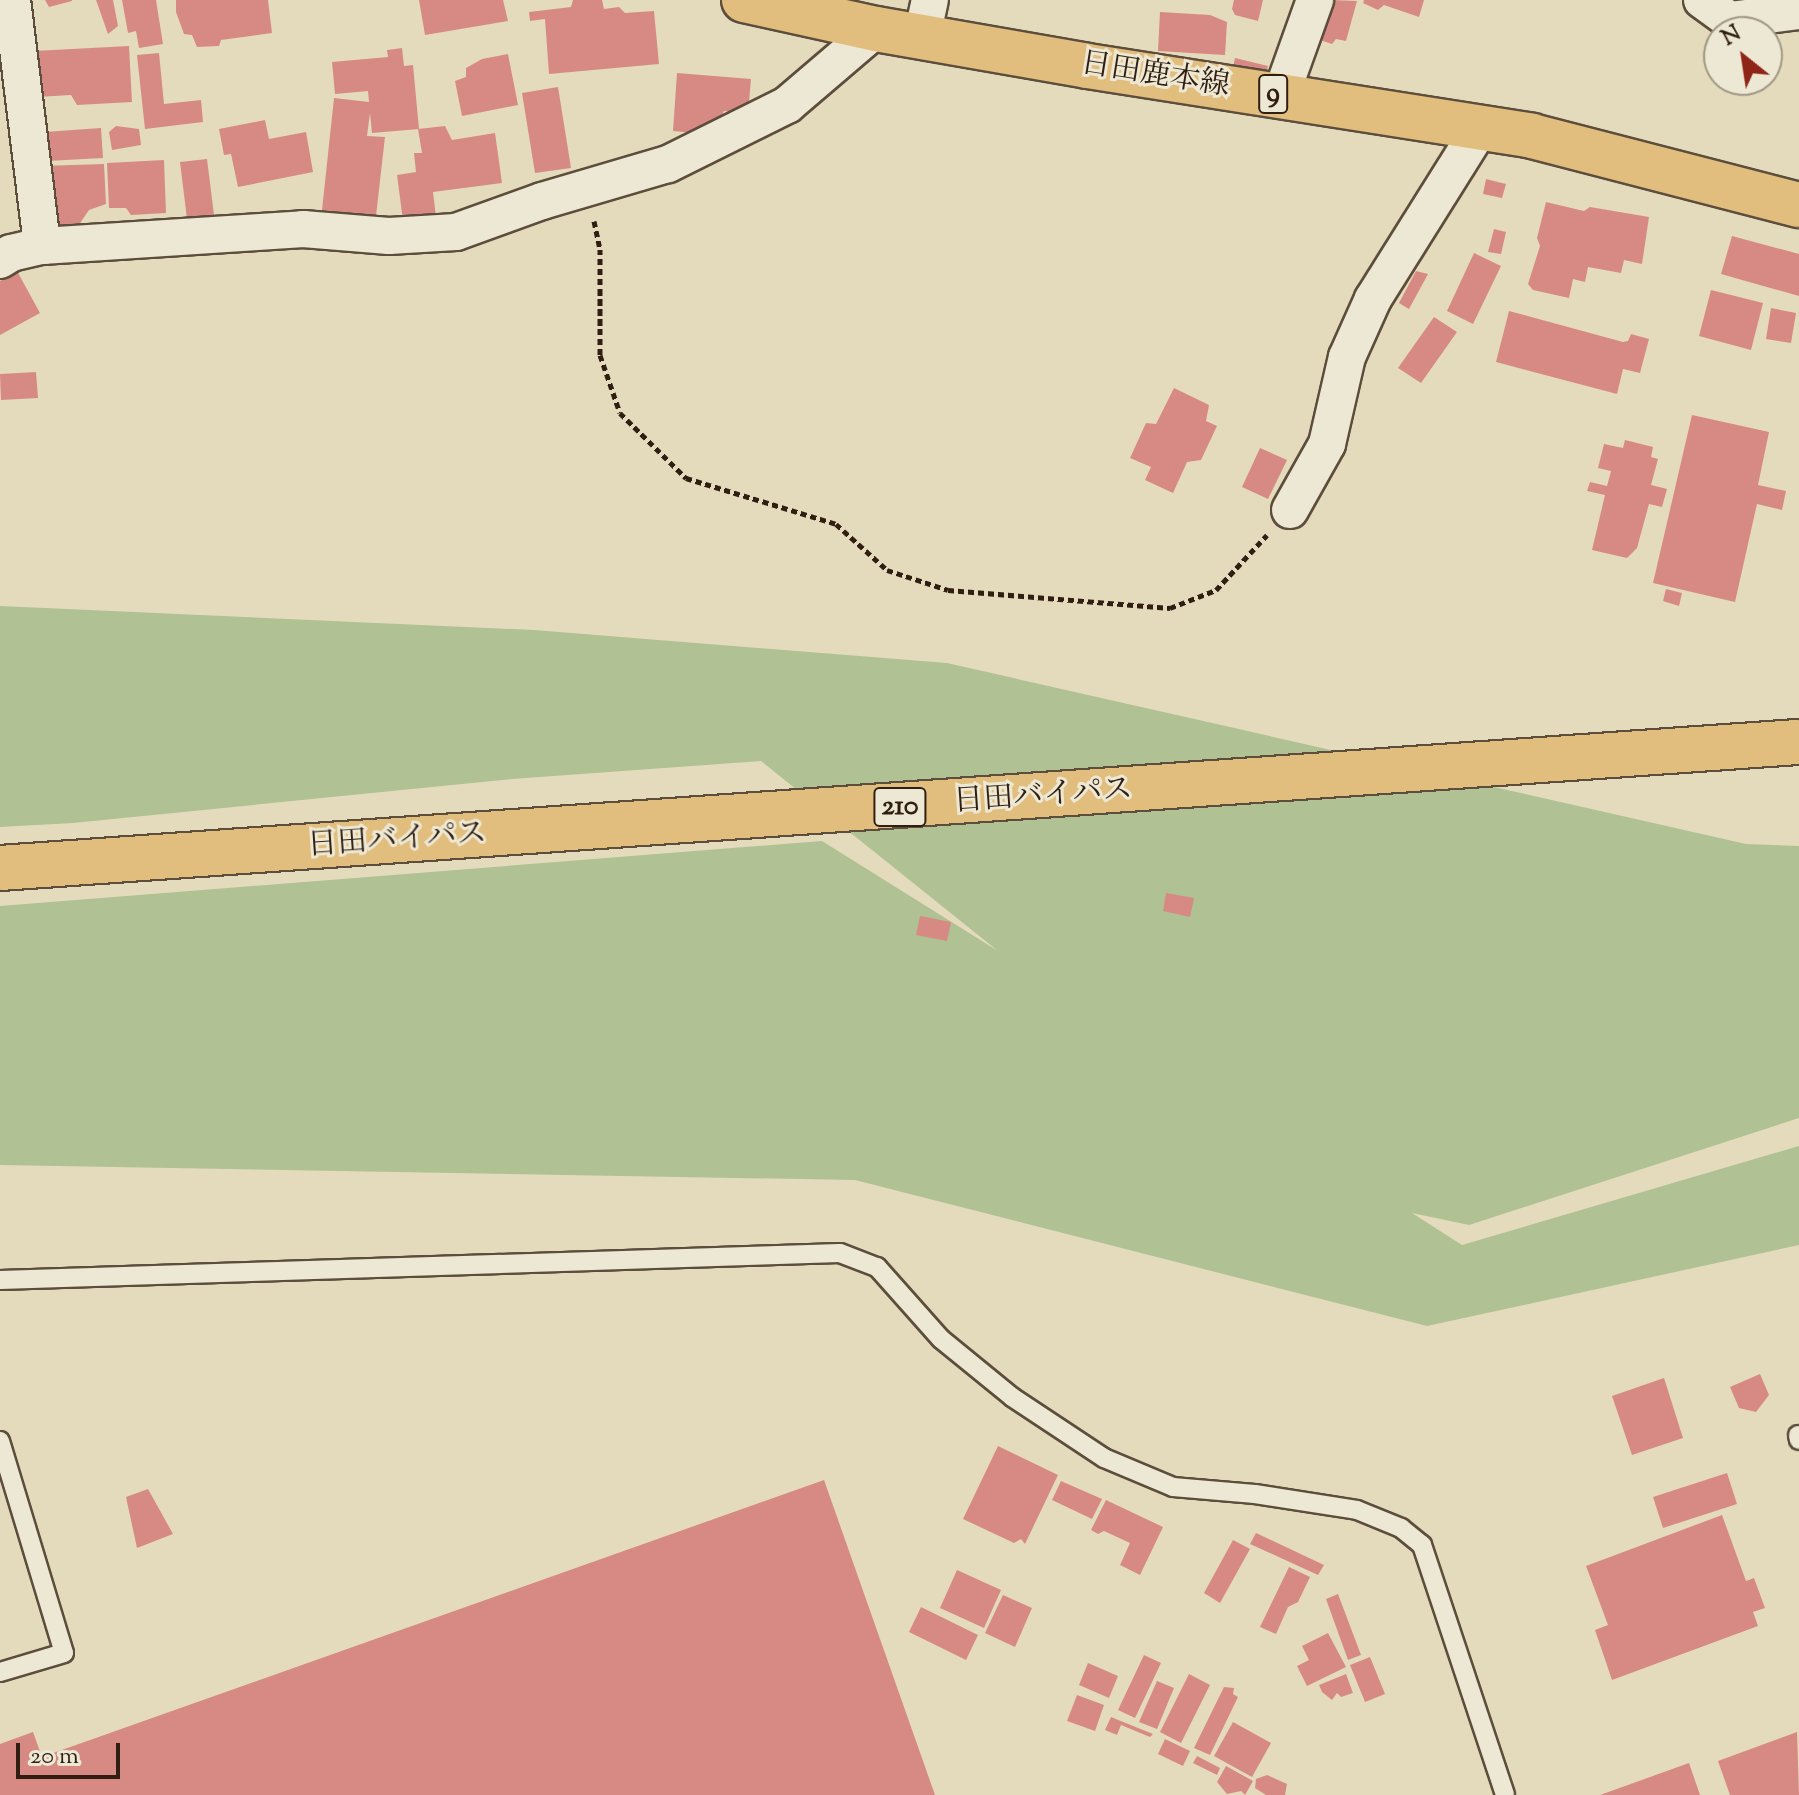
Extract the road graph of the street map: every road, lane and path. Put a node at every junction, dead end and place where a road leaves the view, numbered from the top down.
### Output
1 (12, 0) edge
2 (744, 0) edge
3 (1315, 0) edge
4 (1702, 0) edge
5 (1799, 11) edge
6 (926, 19) edge
7 (876, 29) junction
8 (1281, 95) junction
9 (1481, 127) junction
10 (587, 188) junction
11 (1799, 205) edge
12 (42, 246) junction
13 (0, 260) edge
14 (1290, 510) joint
15 (1799, 742) edge
16 (0, 868) edge
17 (0, 1280) edge
18 (0, 1441) edge
19 (0, 1672) edge
20 (1505, 1795) edge

1 - 12 street
2 - 7 main road, 日田鹿本線 / 9
3 - 8 street
4 - 5 street
6 - 7 main road, 日田鹿本線 / 9
6 - 8 main road, 日田鹿本線 / 9
7 - 10 street
8 - 9 main road, 日田鹿本線 / 9
9 - 11 main road, 日田鹿本線 / 9
9 - 14 street
10 - 12 street
10 - 14 path
12 - 13 street
15 - 16 main road, 日田バイパス / 210
17 - 20 lane
18 - 19 lane

